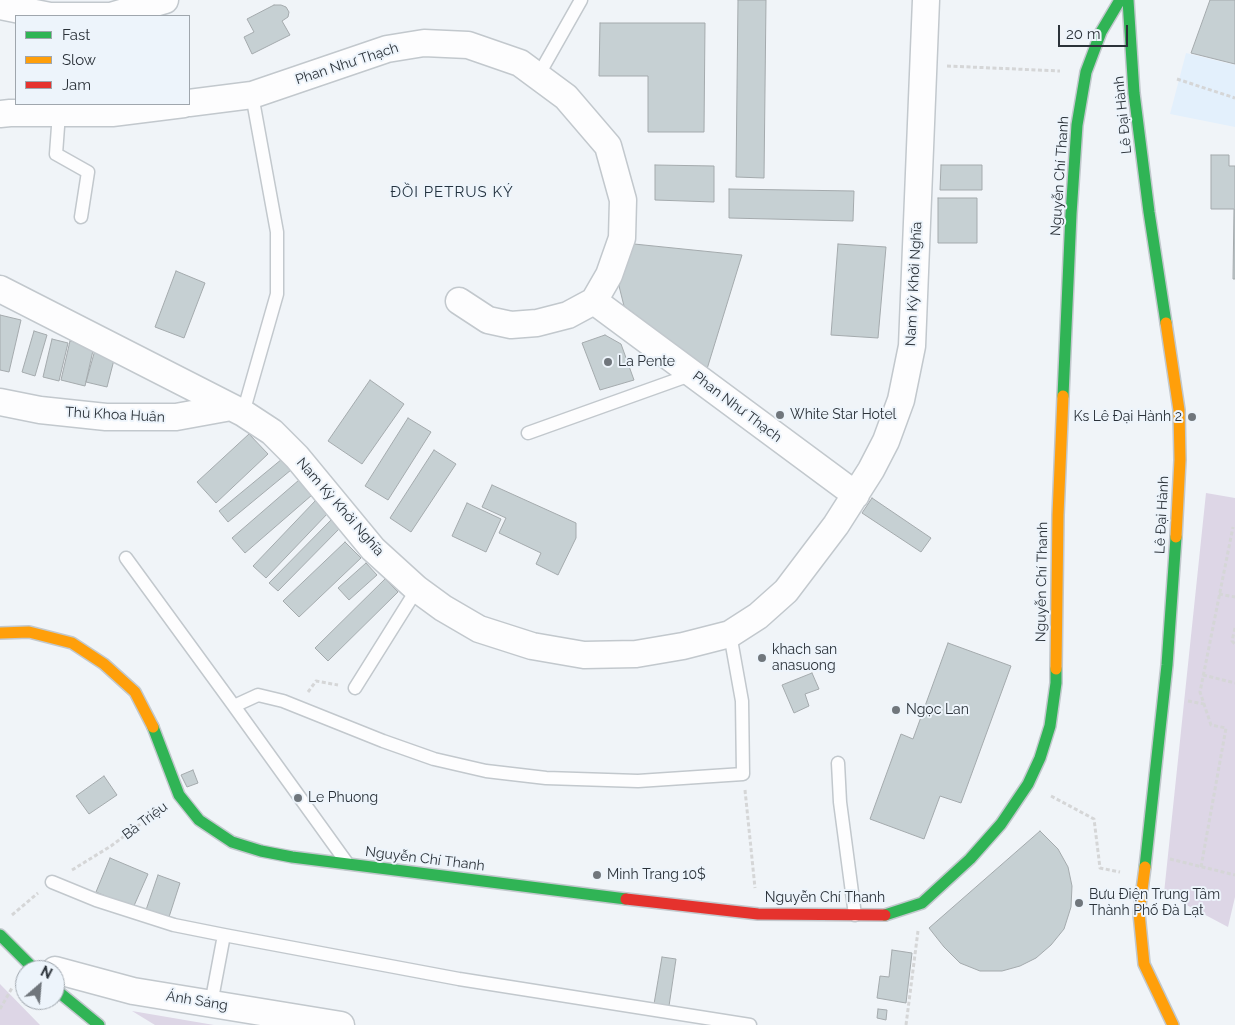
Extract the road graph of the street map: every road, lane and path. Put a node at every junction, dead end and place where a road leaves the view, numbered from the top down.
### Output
1 (164, 0) edge
2 (581, 0) edge
3 (926, 0) edge
4 (1120, 0) edge
5 (1128, 0) edge
6 (0, 6) edge
7 (45, 15) edge
8 (114, 15) edge
9 (924, 65) junction
10 (1036, 70) dead end
11 (538, 76) junction
12 (1177, 79) dead end
13 (252, 95) junction
14 (1235, 98) edge
15 (190, 103) edge
16 (176, 105) edge
17 (59, 113) junction
18 (0, 114) edge
19 (81, 217) dead end
20 (0, 288) edge
21 (459, 301) dead end
22 (594, 301) junction
23 (692, 374) junction
24 (0, 402) edge
25 (237, 410) junction
26 (528, 433) dead end
27 (856, 495) junction
28 (1233, 527) dead end
29 (126, 558) dead end
30 (417, 589) junction
31 (1219, 594) junction
32 (1235, 597) edge
33 (1235, 628) edge
34 (0, 633) edge
35 (730, 634) junction
36 (1235, 644) edge
37 (1203, 675) junction
38 (1235, 682) edge
39 (355, 688) joint
40 (234, 706) junction
41 (297, 706) junction
42 (838, 763) dead end
43 (743, 774) junction
44 (1028, 784) junction
45 (179, 795) junction
46 (111, 846) dead end
47 (1147, 853) junction
48 (349, 865) junction
49 (1201, 867) junction
50 (1235, 875) edge
51 (1144, 877) junction
52 (52, 882) dead end
53 (922, 903) junction
54 (758, 914) junction
55 (855, 915) junction
56 (0, 935) edge
57 (224, 935) junction
58 (24, 960) edge
59 (65, 973) edge
60 (12, 988) dead end
61 (65, 996) edge
62 (211, 1004) junction
63 (0, 1009) edge
64 (99, 1025) edge
65 (341, 1025) edge
66 (750, 1025) edge
67 (906, 1025) edge
68 (1173, 1025) edge

1 - 8 street
2 - 11 lane
3 - 9 street, Nam Kỳ Khởi Nghĩa
4 - 44 street, Nguyễn Chí Thanh
5 - 47 street, Lê Đại Hành
6 - 7 street
9 - 10 path
9 - 27 street, Nam Kỳ Khởi Nghĩa
11 - 13 street, Phan Như Thạch
11 - 22 street, Phan Như Thạch
12 - 14 path
13 - 15 street, Phan Như Thạch
13 - 25 lane
16 - 17 street
17 - 18 street
17 - 19 lane
20 - 25 street
21 - 22 street
22 - 23 street, Phan Như Thạch
23 - 26 lane
23 - 27 street, Phan Như Thạch
24 - 25 street, Thủ Khoa Huân
25 - 30 street, Nam Kỳ Khởi Nghĩa
27 - 35 street, Nam Kỳ Khởi Nghĩa
28 - 31 path
29 - 40 lane
30 - 35 street, Nam Kỳ Khởi Nghĩa
30 - 39 lane
31 - 32 path
31 - 37 path
33 - 36 path
34 - 45 street, Nguyễn Chí Thanh
35 - 43 lane
37 - 38 path
37 - 49 path
39 - 41 path
40 - 41 lane
40 - 48 lane
41 - 43 lane
42 - 55 lane
43 - 54 path
44 - 51 path
44 - 53 street, Nguyễn Chí Thanh
45 - 46 path, Bà Triệu
45 - 48 street, Nguyễn Chí Thanh
47 - 49 path
47 - 51 street, Lê Đại Hành
48 - 54 street, Nguyễn Chí Thanh
49 - 50 path
51 - 68 street, Lê Đại Hành
52 - 57 lane
53 - 55 street, Nguyễn Chí Thanh
53 - 67 path
54 - 55 street, Nguyễn Chí Thanh
56 - 58 street
57 - 62 lane
57 - 66 lane
59 - 62 street, Ánh Sáng
60 - 63 path
61 - 64 street
62 - 65 street, Ánh Sáng

